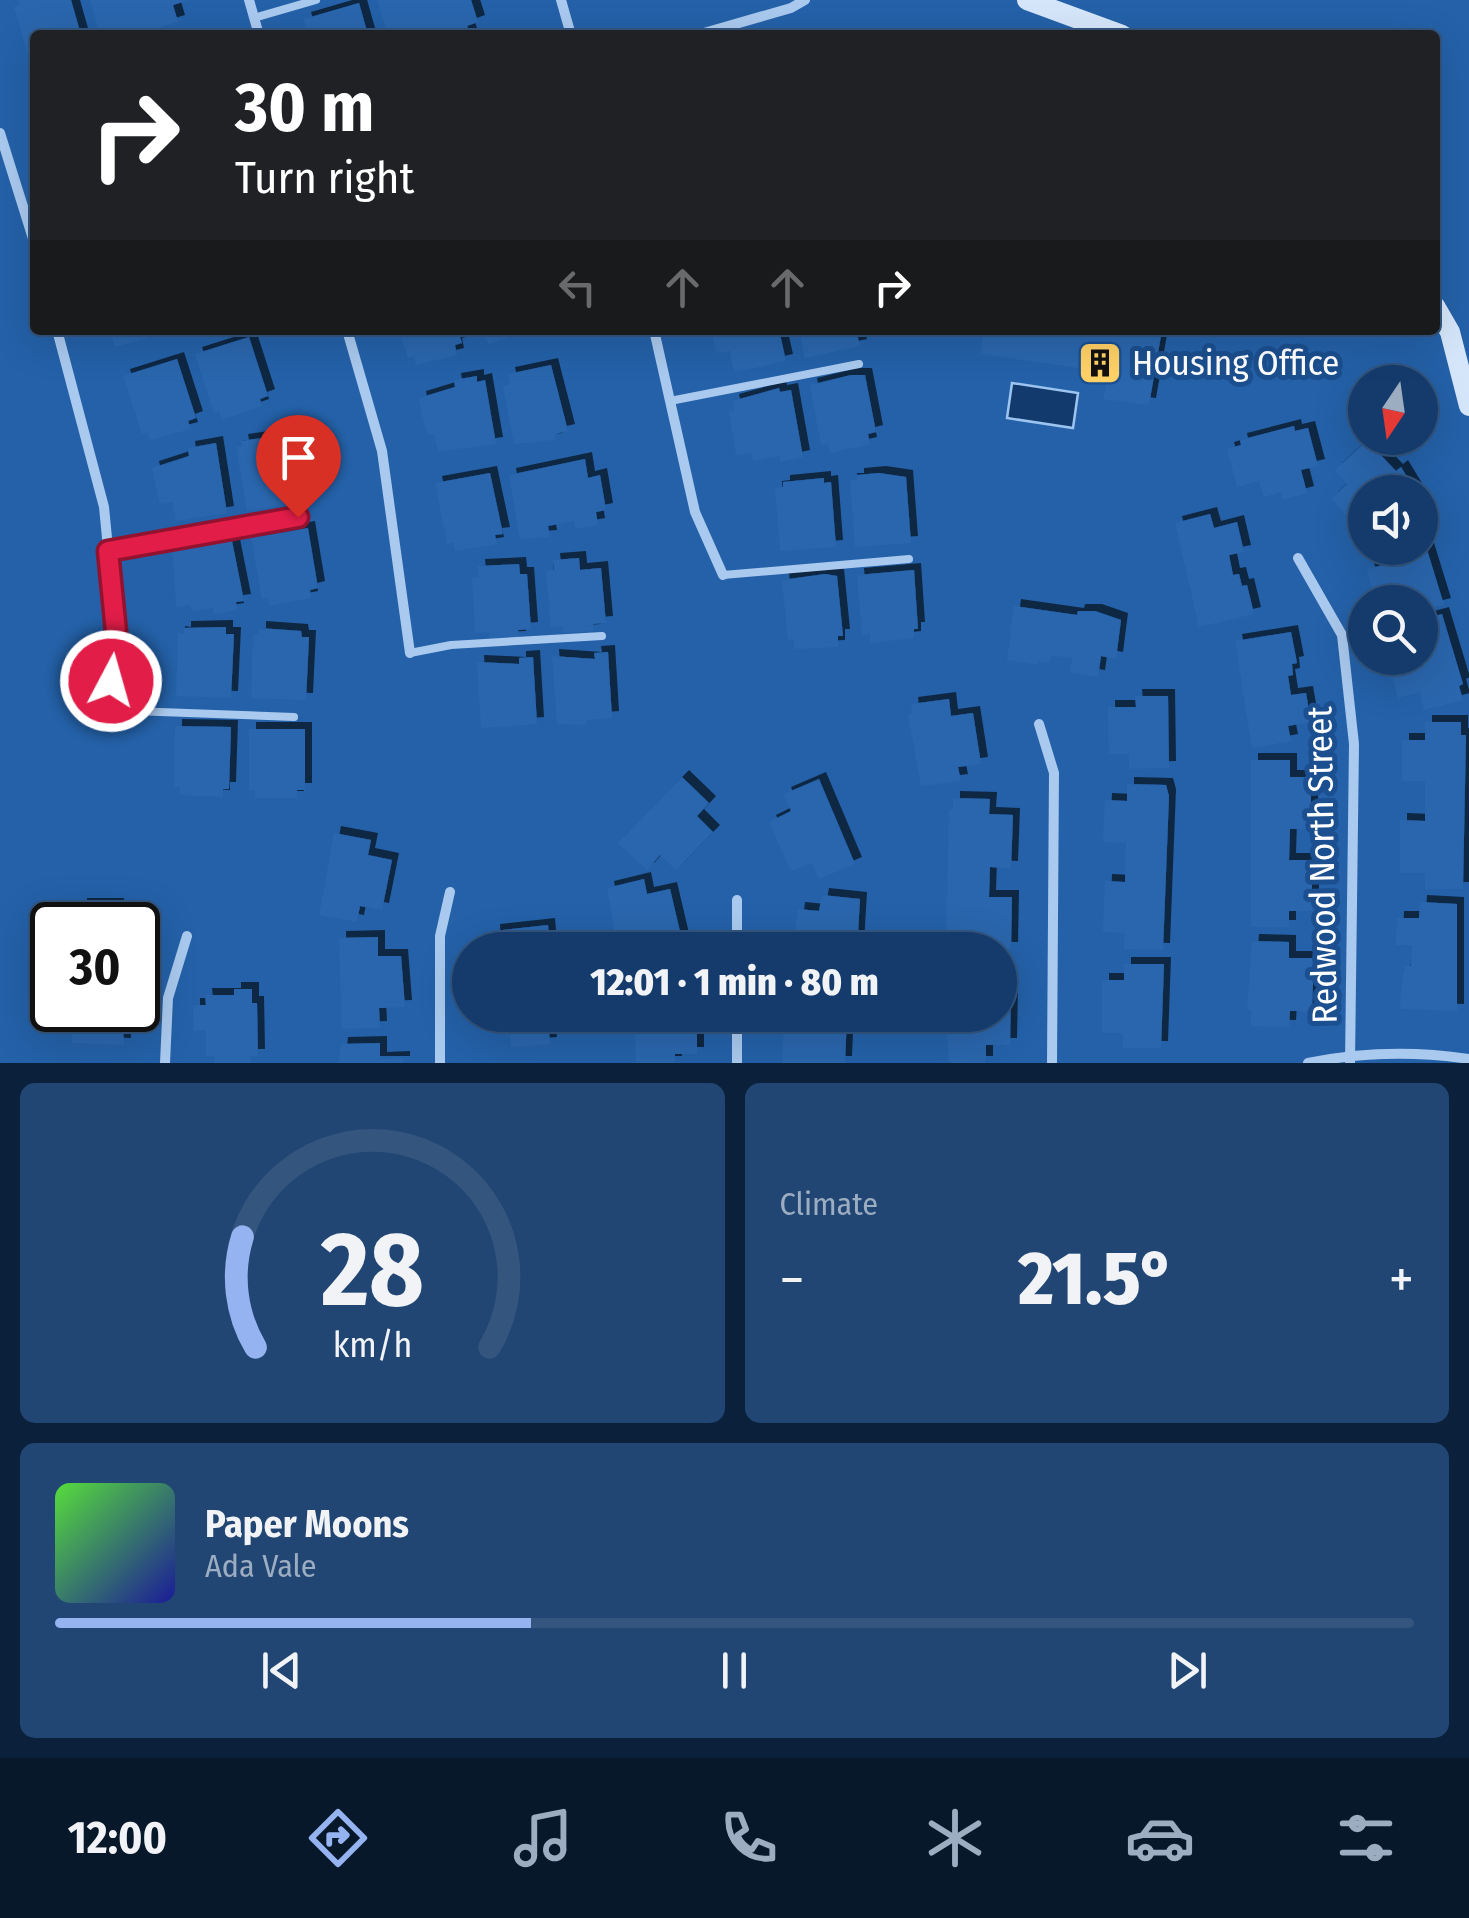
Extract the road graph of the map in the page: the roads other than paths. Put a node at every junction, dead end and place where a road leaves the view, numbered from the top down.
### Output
1 (248, 0) edge
2 (316, 0) edge
3 (561, 0) edge
4 (805, 0) edge
5 (1027, 0) edge
6 (254, 18) junction
7 (258, 30) edge
8 (570, 30) edge
9 (712, 30) edge
10 (1108, 30) edge
11 (0, 134) edge
12 (30, 222) edge
13 (1440, 315) edge
14 (59, 335) edge
15 (348, 335) edge
16 (655, 335) edge
17 (859, 364) dead end
18 (670, 401) junction
19 (1469, 406) edge
20 (298, 517) dead end
21 (108, 551) junction
22 (1298, 558) dead end
23 (910, 559) dead end
24 (723, 575) joint
25 (602, 636) dead end
26 (410, 653) joint
27 (104, 710) joint
28 (294, 717) dead end
29 (1039, 724) dead end
30 (450, 892) dead end
31 (737, 900) dead end
32 (737, 932) edge
33 (187, 936) dead end
34 (736, 1032) edge
35 (1350, 1059) edge
36 (1469, 1060) edge
37 (165, 1063) edge
38 (440, 1063) edge
39 (736, 1063) edge
40 (1052, 1063) edge
41 (1308, 1063) edge

1 - 6 street
2 - 6 lane
3 - 8 street
4 - 9 street
5 - 10 street
6 - 7 street
11 - 12 street
13 - 19 street
14 - 21 street
15 - 26 street
16 - 18 street
17 - 18 lane
18 - 24 street
20 - 21 lane
21 - 27 street
22 - 35 street, Redwood North Street
23 - 24 lane
25 - 26 lane
27 - 28 lane
29 - 40 street
30 - 38 street
31 - 32 street
33 - 37 street
34 - 39 street
35 - 36 street
35 - 41 street

